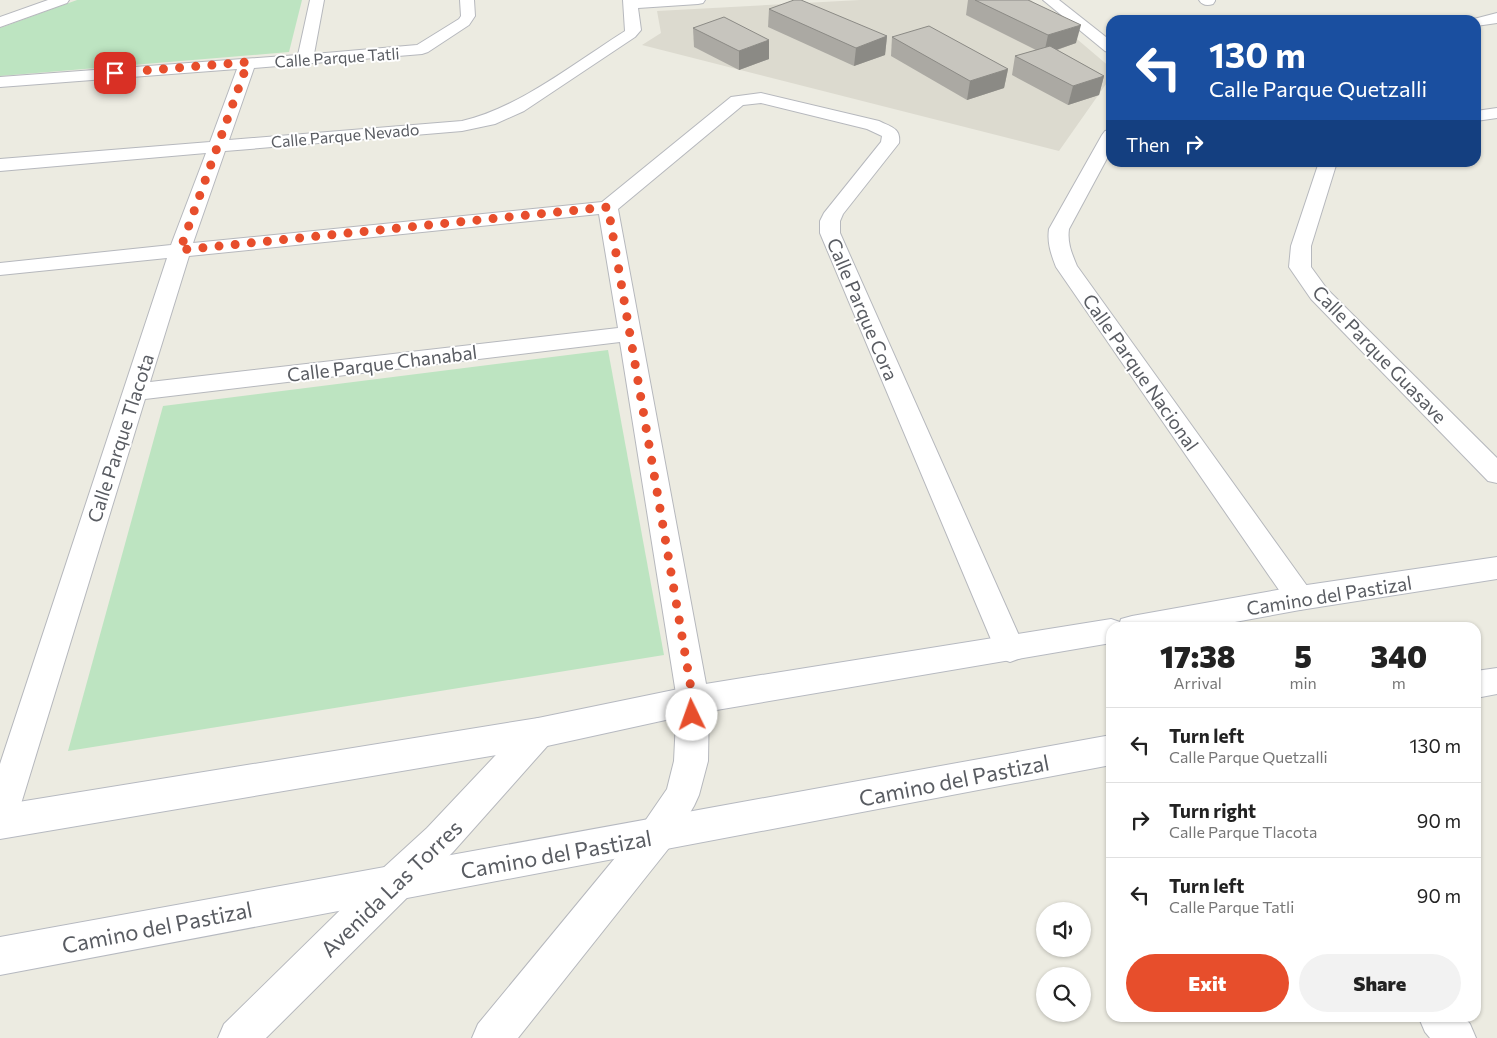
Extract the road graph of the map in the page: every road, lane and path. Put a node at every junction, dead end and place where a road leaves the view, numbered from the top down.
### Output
1 (62, 0) edge
2 (317, 0) edge
3 (467, 0) edge
4 (698, 0) edge
5 (1050, 0) edge
6 (630, 2) edge
7 (1497, 18) edge
8 (1481, 21) edge
9 (0, 22) edge
10 (1106, 44) edge
11 (305, 59) junction
12 (248, 62) junction
13 (0, 82) edge
14 (1497, 113) edge
15 (1481, 115) edge
16 (1106, 144) edge
17 (216, 145) junction
18 (0, 165) edge
19 (1326, 167) edge
20 (608, 207) junction
21 (180, 250) junction
22 (0, 270) edge
23 (630, 334) junction
24 (134, 392) junction
25 (1497, 474) edge
26 (1497, 568) edge
27 (1300, 598) junction
28 (1166, 622) edge
29 (1106, 632) edge
30 (1010, 649) junction
31 (1497, 681) edge
32 (1481, 684) edge
33 (693, 700) junction
34 (538, 733) junction
35 (1106, 751) edge
36 (0, 817) edge
37 (0, 822) edge
38 (656, 836) junction
39 (394, 883) junction
40 (0, 956) edge
41 (1442, 1022) edge
42 (238, 1038) edge
43 (492, 1038) edge
44 (1456, 1038) edge

1 - 9 street
2 - 11 street
3 - 11 street, Calle Parque Tatli
4 - 6 street
5 - 10 street
6 - 17 street, Calle Parque Nevado
7 - 8 street
11 - 12 street, Calle Parque Tatli
12 - 13 street, Calle Parque Tatli
12 - 17 street, Calle Parque Tlacota
14 - 15 street
16 - 27 street, Calle Parque Nacional
17 - 18 street, Calle Parque Nevado
17 - 21 street, Calle Parque Tlacota
19 - 25 street, Calle Parque Guasave
20 - 21 street
20 - 23 street
20 - 30 street, Calle Parque Cora
21 - 22 street
21 - 24 street, Calle Parque Tlacota
23 - 24 street, Calle Parque Chanabal
23 - 33 street
24 - 36 street, Calle Parque Tlacota
26 - 27 street, Camino del Pastizal
27 - 28 street, Camino del Pastizal
29 - 30 street
30 - 33 street
31 - 32 street
33 - 34 street
33 - 38 street
34 - 37 street
34 - 39 street, Avenida Las Torres
35 - 38 street, Camino del Pastizal
38 - 39 street, Camino del Pastizal
38 - 43 street
39 - 40 street, Camino del Pastizal
39 - 42 street, Avenida Las Torres
41 - 44 street

